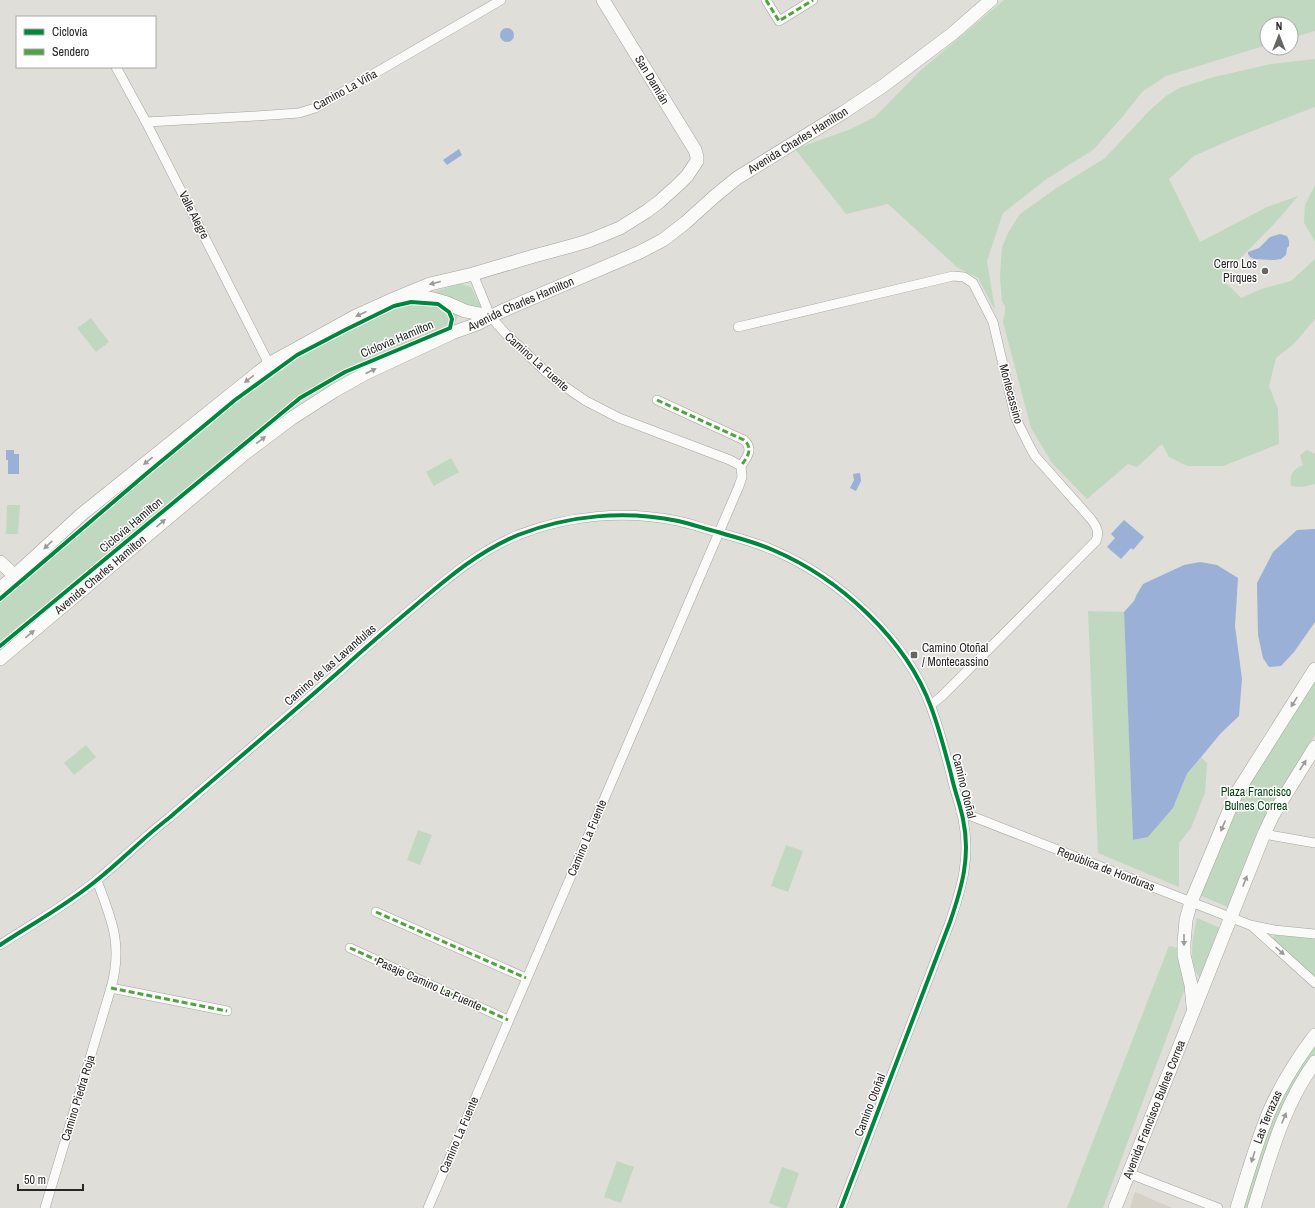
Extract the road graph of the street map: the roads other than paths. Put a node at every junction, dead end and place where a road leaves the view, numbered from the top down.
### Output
1 (501, 0) edge
2 (602, 0) edge
3 (766, 0) edge
4 (813, 0) edge
5 (991, 0) edge
6 (117, 68) edge
7 (146, 122) junction
8 (473, 274) junction
9 (396, 298) junction
10 (465, 311) junction
11 (490, 316) junction
12 (738, 327) dead end
13 (452, 333) junction
14 (269, 364) junction
15 (657, 400) dead end
16 (741, 466) junction
17 (719, 533) junction
18 (0, 562) edge
19 (15, 576) junction
20 (0, 589) edge
21 (0, 659) edge
22 (1315, 669) edge
23 (931, 705) junction
24 (1315, 747) edge
25 (961, 812) junction
26 (1264, 834) junction
27 (1315, 843) edge
28 (96, 881) junction
29 (1191, 902) junction
30 (376, 912) dead end
31 (1231, 918) junction
32 (1250, 926) junction
33 (1315, 934) edge
34 (0, 945) edge
35 (350, 948) dead end
36 (526, 978) junction
37 (1315, 983) edge
38 (111, 988) junction
39 (1193, 1010) junction
40 (227, 1011) dead end
41 (508, 1020) junction
42 (1315, 1035) edge
43 (1315, 1062) edge
44 (1286, 1077) junction
45 (1300, 1085) junction
46 (1128, 1173) junction
47 (45, 1208) edge
48 (428, 1208) edge
49 (841, 1208) edge
50 (1115, 1208) edge
51 (1218, 1208) edge
52 (1237, 1208) edge
53 (1254, 1208) edge

1 - 7 street, Camino La Viña
2 - 8 main road, San Damián
3 - 4 street
5 - 11 main road, Avenida Charles Hamilton
6 - 7 street, Valle Alegre
7 - 14 street, Valle Alegre
8 -> 9 main road
8 - 11 street, Camino La Fuente
9 - 10 main road
9 -> 14 main road
10 - 11 main road
10 - 13 main road
11 - 13 main road, Avenida Charles Hamilton
11 - 16 street, Camino La Fuente
12 - 23 street, Montecassino
21 -> 13 main road, Avenida Charles Hamilton
14 -> 19 main road
15 - 16 street, Camino La Fuente
16 - 17 street, Camino La Fuente
17 - 23 street, Camino Otoñal
17 - 28 street, Camino de las Lavandulas
17 - 36 street, Camino La Fuente
18 - 19 main road
19 - 20 main road
22 -> 29 main road, Avenida Francisco Bulnes Correa
23 - 25 street, Camino Otoñal
26 -> 24 main road, Avenida Francisco Bulnes Correa
25 - 29 street, República de Honduras
25 - 49 street, Camino Otoñal
26 - 27 street
31 -> 26 main road, Avenida Francisco Bulnes Correa
28 - 34 street, Camino de las Lavandulas
28 - 38 street, Camino Piedra Roja
29 - 31 street, República de Honduras
29 -> 39 main road, Avenida Francisco Bulnes Correa
30 - 36 street
31 - 32 street, República de Honduras
31 - 39 main road, Avenida Francisco Bulnes Correa
32 - 33 street, República de Honduras
32 -> 37 street, República de Honduras
35 - 41 street, Pasaje Camino La Fuente
36 - 41 street, Camino La Fuente
38 - 40 street
38 - 47 street, Camino Piedra Roja
39 - 46 main road, Avenida Francisco Bulnes Correa
41 - 48 street, Camino La Fuente
42 - 44 main road, Las Terrazas
43 - 45 main road, Las Terrazas
44 - 45 main road
44 -> 52 main road, Las Terrazas
53 -> 45 main road, Las Terrazas
46 - 50 main road, Avenida Francisco Bulnes Correa
46 - 51 street

